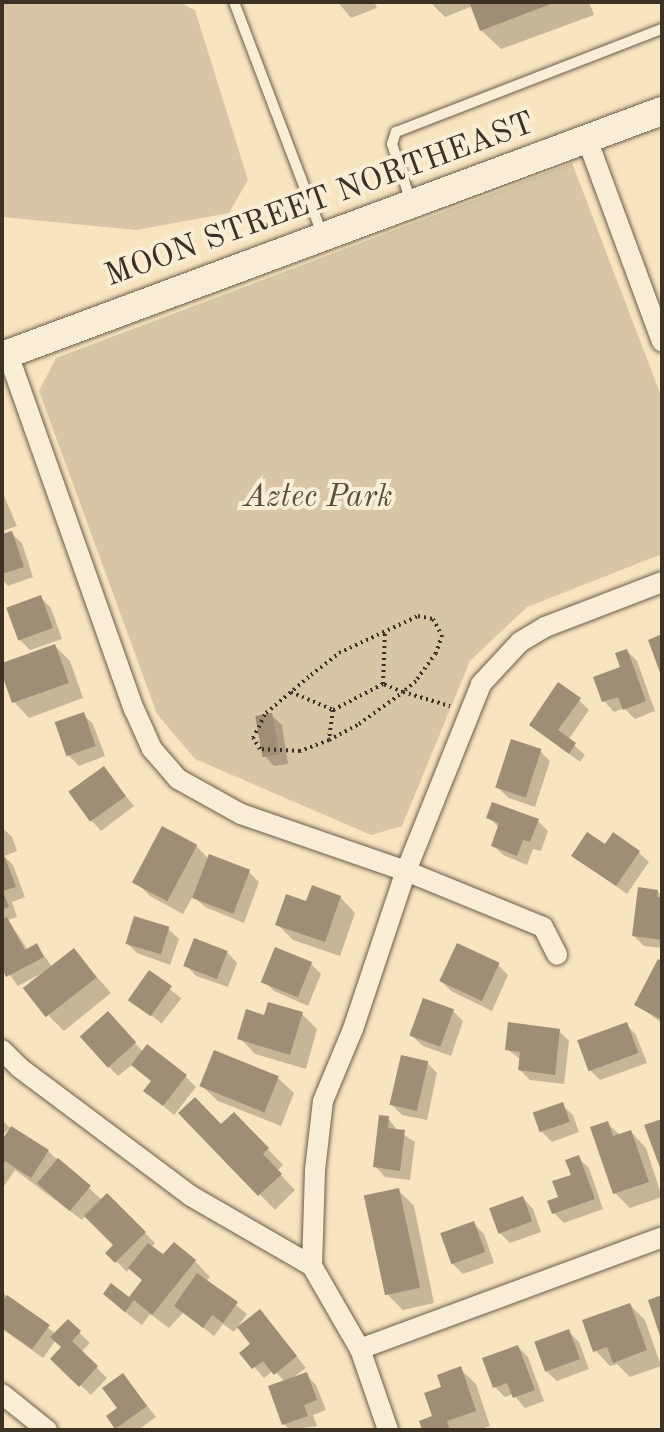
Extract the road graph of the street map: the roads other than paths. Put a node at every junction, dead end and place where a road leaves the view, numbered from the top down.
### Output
1 (234, 2) edge
2 (662, 29) edge
3 (662, 111) edge
4 (587, 139) junction
5 (412, 204) junction
6 (323, 236) junction
7 (662, 342) edge
8 (5, 355) edge
9 (662, 582) edge
10 (406, 871) junction
11 (557, 955) dead end
12 (2, 1050) edge
13 (662, 1237) edge
14 (312, 1266) junction
15 (360, 1349) junction
16 (2, 1394) edge
17 (47, 1430) edge
18 (388, 1430) edge

1 - 6 lane
2 - 5 lane
3 - 4 street, MOON STREET NORTHEAST
4 - 5 street, MOON STREET NORTHEAST
4 - 7 street
5 - 6 street, MOON STREET NORTHEAST
6 - 8 street, MOON STREET NORTHEAST
8 - 10 street
9 - 10 street
10 - 11 street
10 - 14 street
12 - 14 street
13 - 15 street
14 - 15 street
15 - 18 street
16 - 17 street

